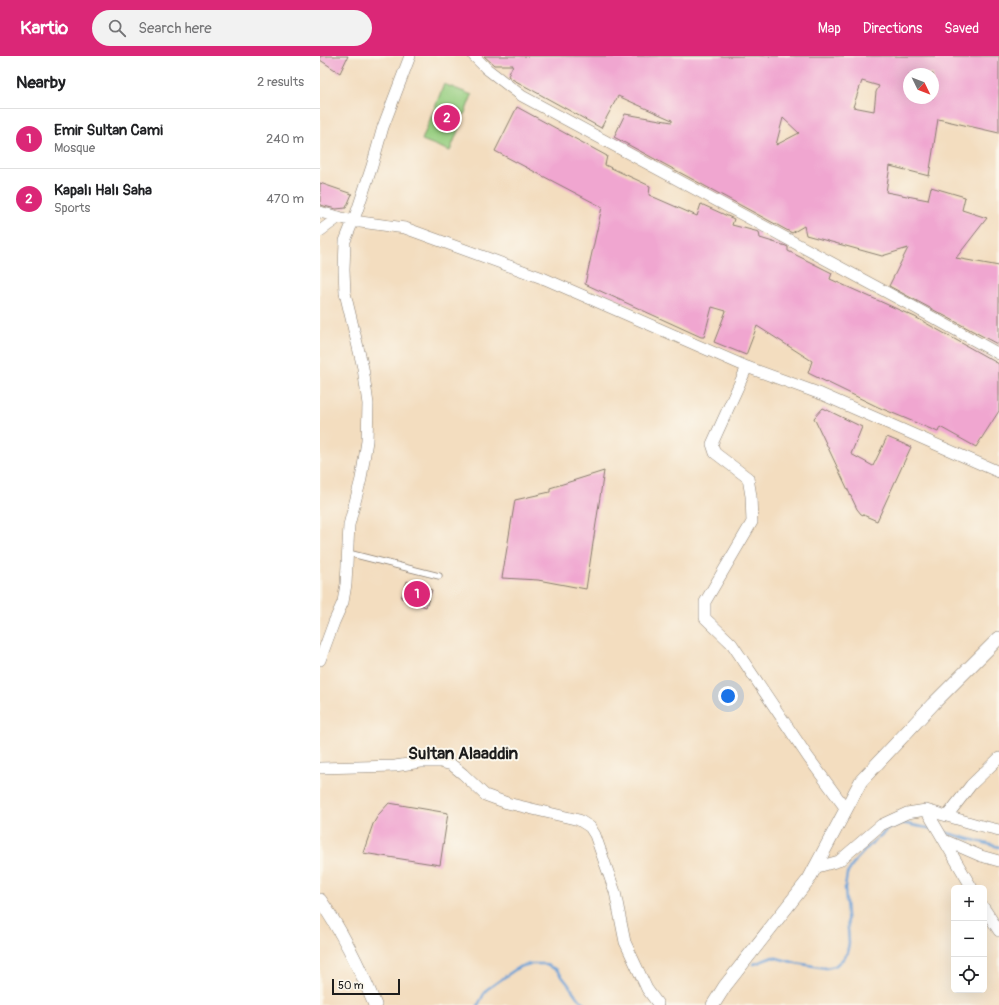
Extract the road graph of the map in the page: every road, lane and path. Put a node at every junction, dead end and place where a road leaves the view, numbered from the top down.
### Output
1 (410, 56) edge
2 (474, 56) edge
3 (320, 212) edge
4 (339, 217) junction
5 (353, 221) junction
6 (320, 231) edge
7 (999, 354) edge
8 (747, 367) junction
9 (999, 472) edge
10 (348, 553) junction
11 (439, 576) dead end
12 (999, 638) edge
13 (320, 660) edge
14 (999, 758) edge
15 (320, 768) edge
16 (846, 809) junction
17 (926, 810) junction
18 (947, 816) junction
19 (999, 830) edge
20 (944, 840) junction
21 (999, 861) edge
22 (814, 868) junction
23 (970, 885) edge
24 (321, 904) edge
25 (987, 913) edge
26 (999, 931) edge
27 (658, 1004) edge
28 (375, 1005) edge
29 (713, 1005) edge

1 - 5 street
2 - 7 street
3 - 4 street
4 - 5 street
4 - 6 street
5 - 8 street
5 - 10 street
8 - 9 street
8 - 16 street
10 - 11 lane
10 - 13 street
12 - 16 street
14 - 18 street
15 - 27 street
16 - 22 street
17 - 18 street
17 - 20 street
17 - 22 street
18 - 19 street
20 - 21 street
20 - 23 street
22 - 29 street
24 - 28 street
25 - 26 street

